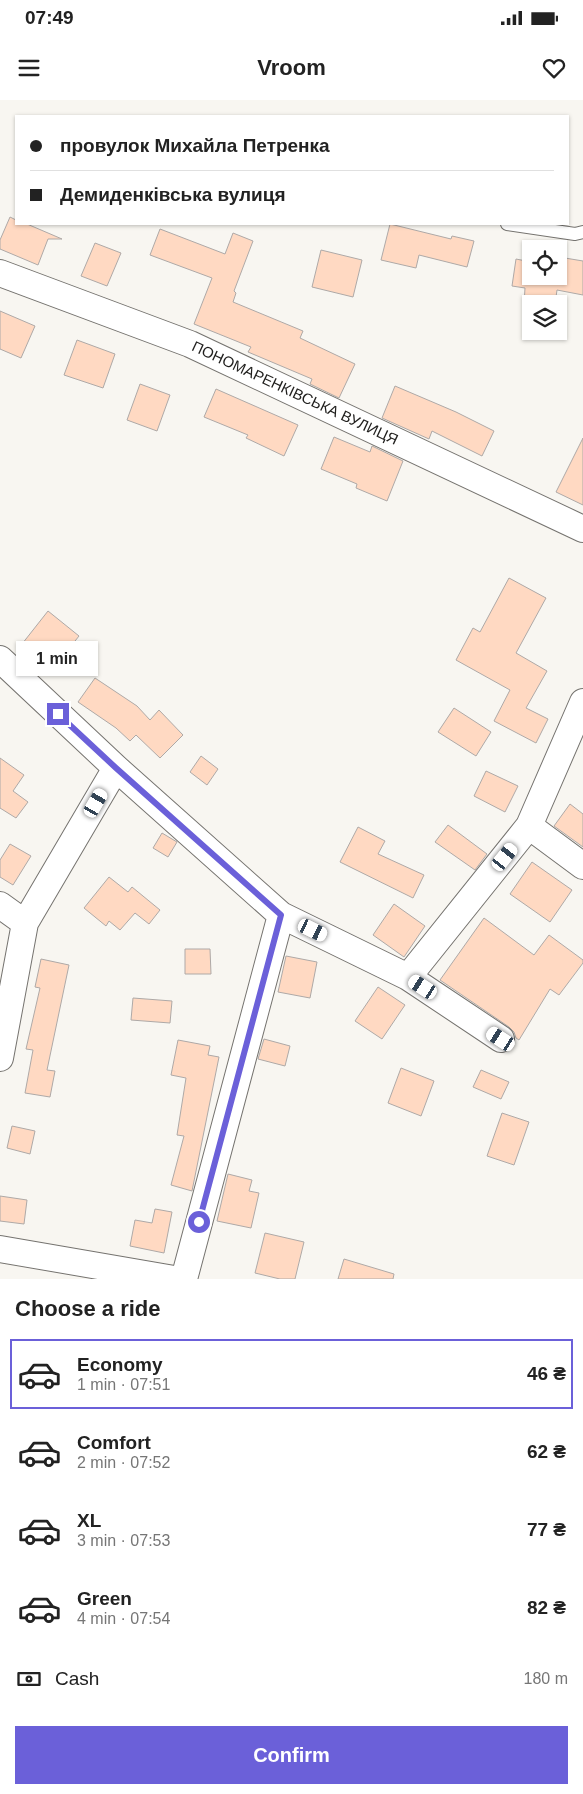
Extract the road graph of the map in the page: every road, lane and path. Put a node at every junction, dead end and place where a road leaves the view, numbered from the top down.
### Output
1 (513, 225) edge
2 (583, 232) edge
3 (0, 273) edge
4 (583, 528) edge
5 (0, 659) edge
6 (583, 702) edge
7 (116, 768) junction
8 (529, 826) junction
9 (583, 866) edge
10 (0, 905) edge
11 (281, 915) junction
12 (24, 923) junction
13 (408, 977) junction
14 (501, 1039) dead end
15 (0, 1058) edge
16 (0, 1249) edge
17 (174, 1279) edge
18 (184, 1279) edge

1 - 2 lane
3 - 4 street, ПОНОМАРЕНКІВСЬКА ВУЛИЦЯ
5 - 7 street
6 - 8 street
7 - 11 street
7 - 12 street
8 - 9 street
8 - 13 street
10 - 12 street
11 - 13 street
11 - 18 street
12 - 15 street
13 - 14 street
16 - 17 street

